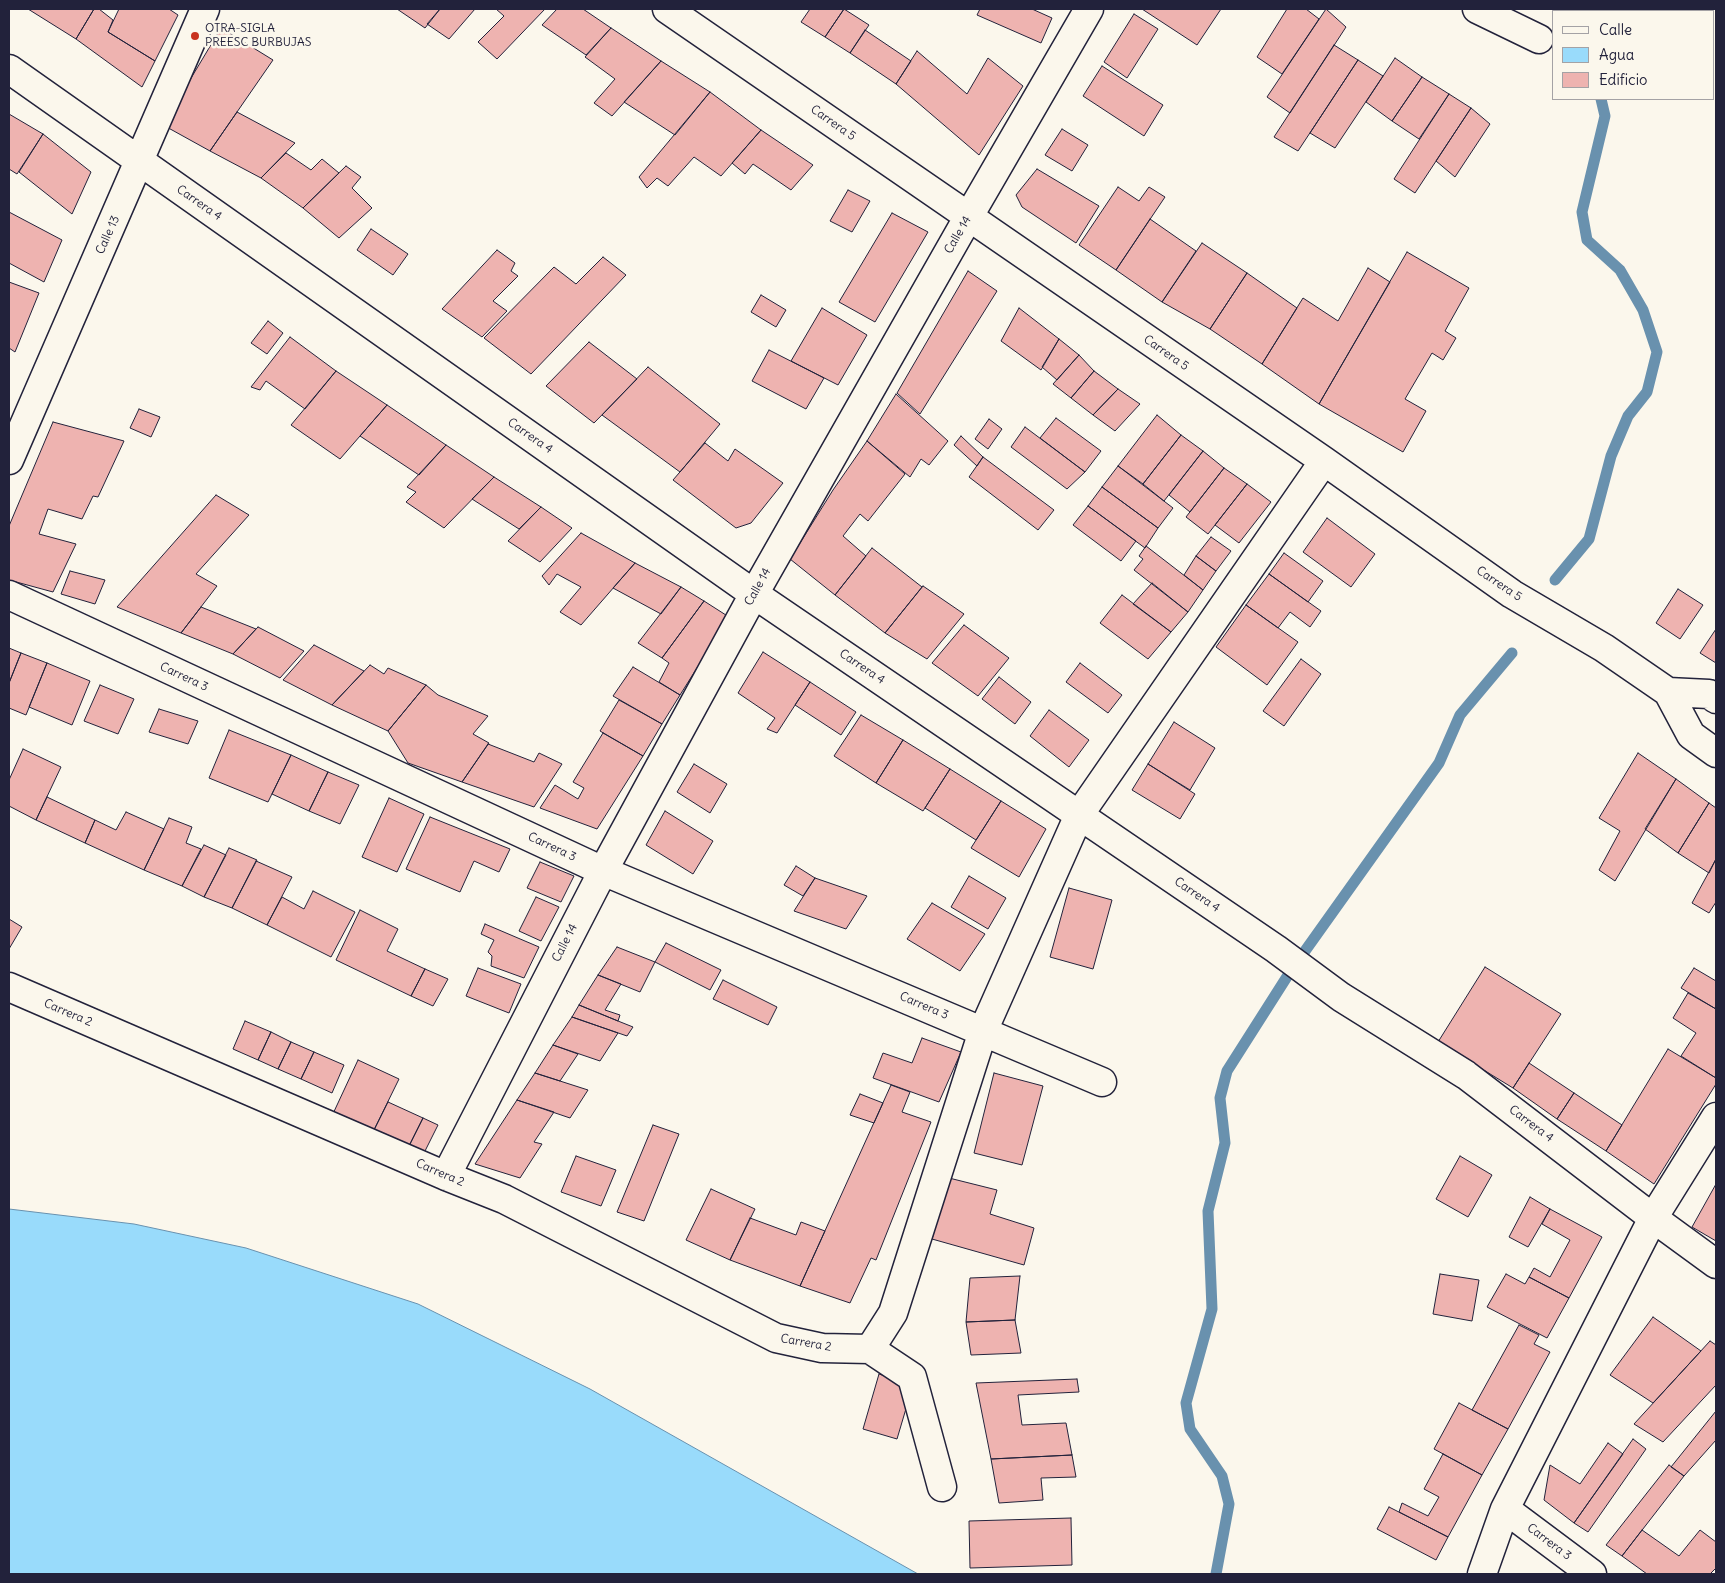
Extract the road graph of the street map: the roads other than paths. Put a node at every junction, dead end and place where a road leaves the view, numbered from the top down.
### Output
1 (206, 9) edge
2 (667, 9) edge
3 (1089, 9) edge
4 (1477, 9) edge
5 (1539, 38) dead end
6 (9, 70) edge
7 (140, 161) junction
8 (969, 216) junction
9 (9, 460) edge
10 (1324, 461) junction
11 (754, 594) junction
12 (9, 595) edge
13 (1668, 692) junction
14 (1716, 699) edge
15 (1716, 753) edge
16 (1079, 815) junction
17 (603, 870) junction
18 (9, 987) edge
19 (983, 1031) junction
20 (1102, 1082) dead end
21 (1716, 1117) edge
22 (446, 1176) junction
23 (1653, 1218) junction
24 (1716, 1264) edge
25 (870, 1349) junction
26 (942, 1487) dead end
27 (1505, 1509) junction
28 (1482, 1574) edge
29 (1592, 1574) edge

1 - 7 street, Calle 13
2 - 8 street, Carrera 5
3 - 8 street, Calle 14
4 - 5 street
6 - 7 street, Carrera 4
7 - 9 street, Calle 13
7 - 11 street, Carrera 4
8 - 10 street, Carrera 5
8 - 11 street, Calle 14
10 - 13 street, Carrera 5
10 - 16 street
11 - 16 street, Carrera 4
11 - 17 street, Calle 14
12 - 17 street, Carrera 3
13 - 14 street
13 - 15 street, Carrera 5
16 - 19 street
16 - 23 street, Carrera 4
17 - 19 street, Carrera 3
17 - 22 street, Calle 14
18 - 22 street, Carrera 2
19 - 20 street, Carrera 3
19 - 25 street
21 - 23 street
22 - 25 street, Carrera 2
23 - 24 street, Carrera 4
23 - 27 street
25 - 26 street
27 - 28 street
27 - 29 street, Carrera 3

